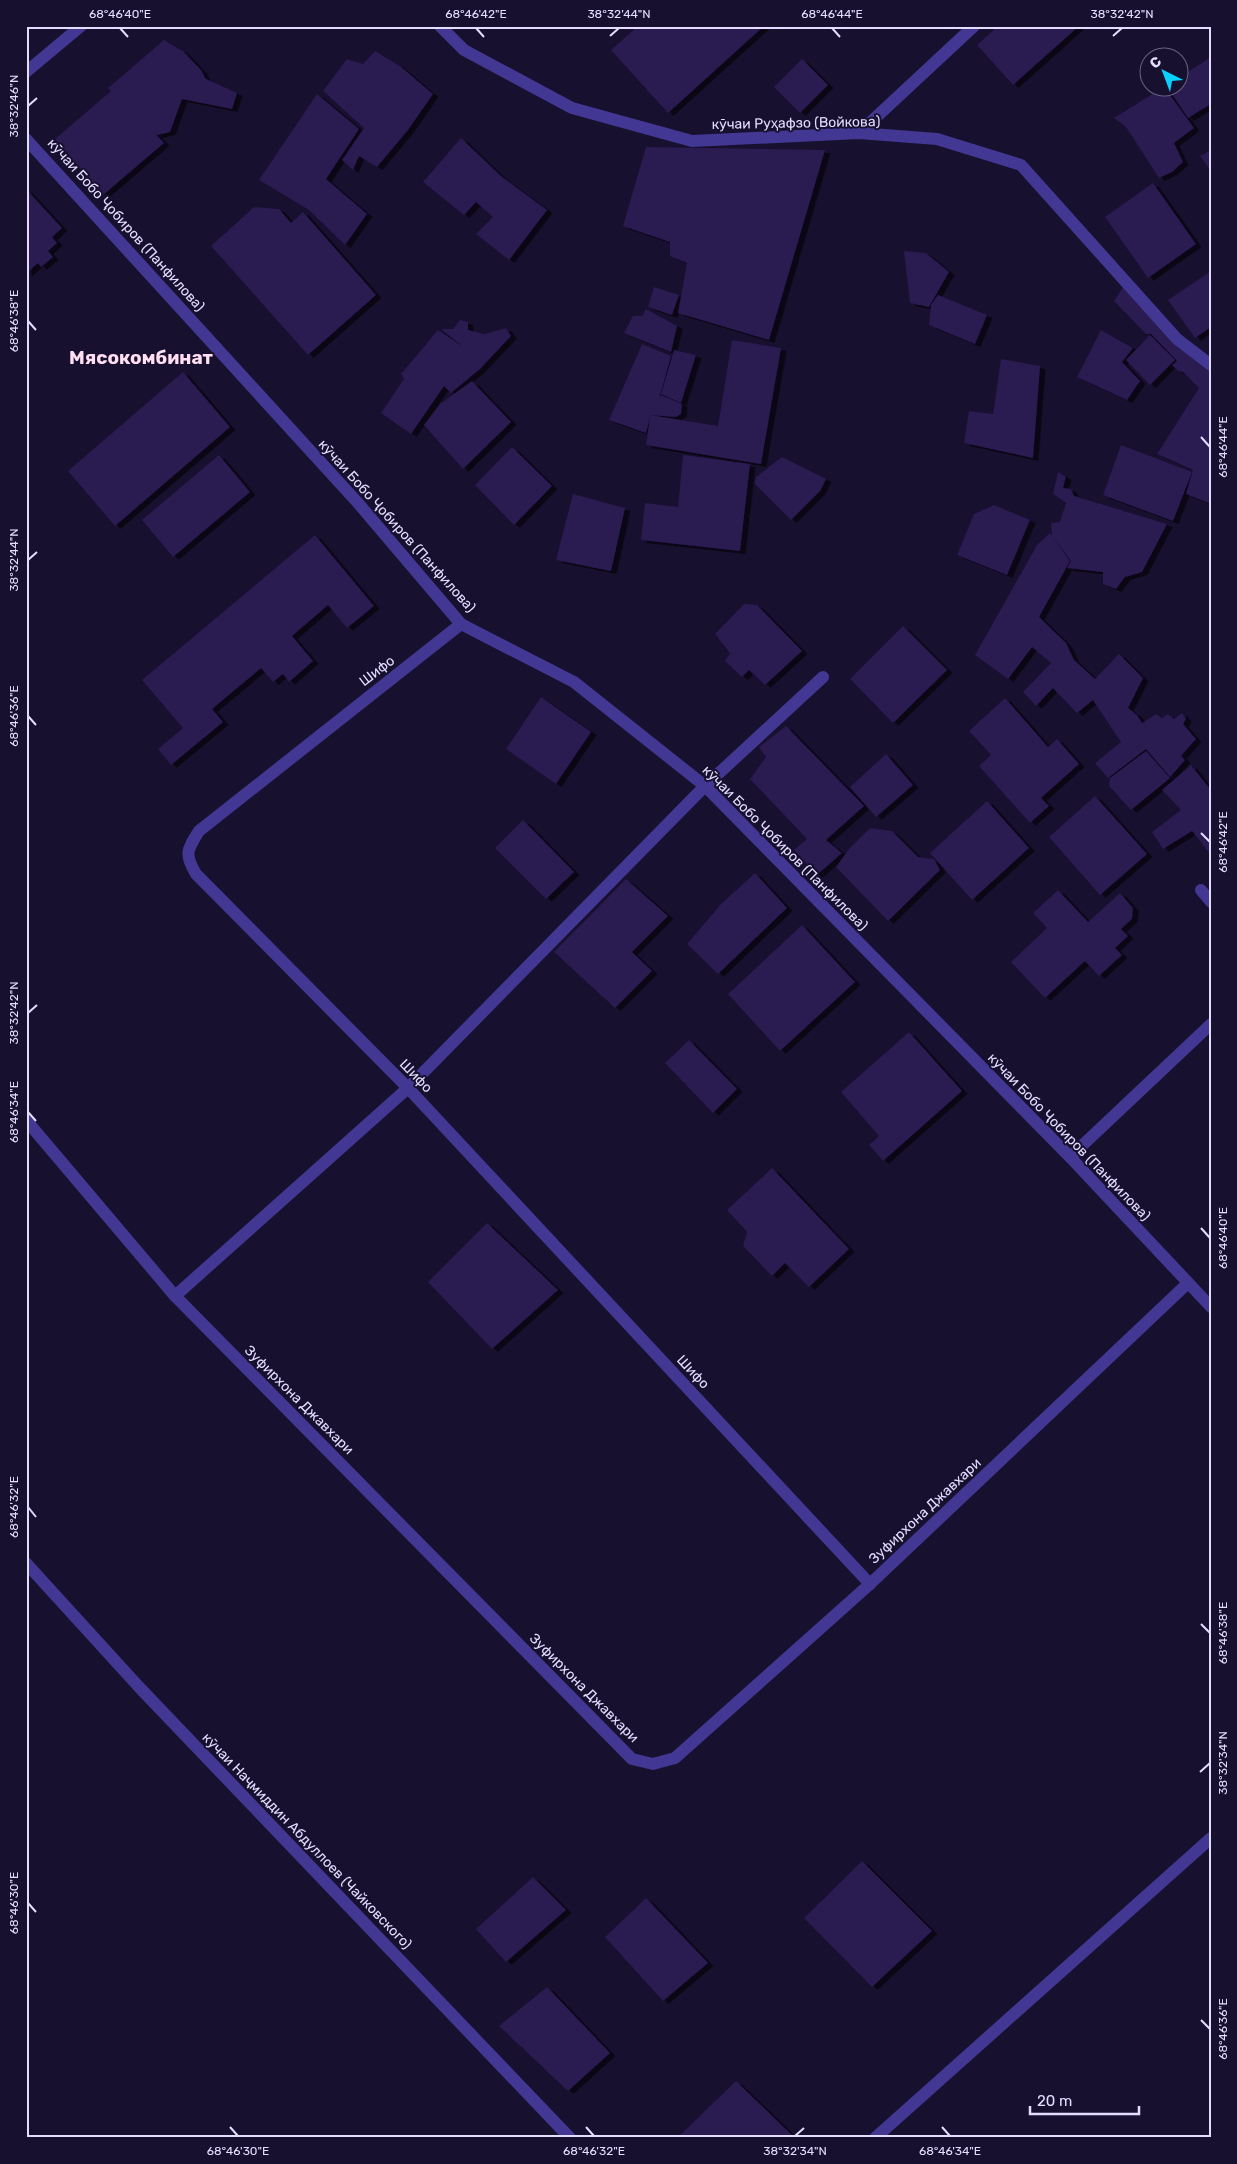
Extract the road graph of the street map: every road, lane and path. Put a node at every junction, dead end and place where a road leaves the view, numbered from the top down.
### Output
1 (80, 26) edge
2 (440, 26) edge
3 (974, 26) edge
4 (26, 72) edge
5 (859, 133) junction
6 (26, 139) edge
7 (1211, 365) edge
8 (461, 624) junction
9 (823, 678) dead end
10 (705, 786) junction
11 (1201, 890) dead end
12 (1211, 902) edge
13 (1211, 1024) edge
14 (408, 1088) junction
15 (26, 1120) edge
16 (1070, 1157) junction
17 (1188, 1283) junction
18 (175, 1296) junction
19 (1211, 1307) edge
20 (26, 1563) edge
21 (870, 1584) junction
22 (1211, 1838) edge
23 (570, 2138) edge
24 (875, 2138) edge

1 - 4 street
2 - 5 street, кӯчаи Руҳафзо (Войкова)
3 - 5 street
5 - 7 street, кӯчаи Руҳафзо (Войкова)
6 - 8 street, кӯчаи Бобо Ҷобиров (Панфилова)
8 - 10 street, кӯчаи Бобо Ҷобиров (Панфилова)
8 - 14 street, Шифо
9 - 10 street
10 - 14 street
10 - 16 street, кӯчаи Бобо Ҷобиров (Панфилова)
11 - 12 street
13 - 16 street
14 - 18 street
14 - 21 street, Шифо
15 - 18 street, Зуфирхона Джавхари
16 - 17 street, кӯчаи Бобо Ҷобиров (Панфилова)
17 - 19 street, кӯчаи Бобо Ҷобиров (Панфилова)
17 - 21 street, Зуфирхона Джавхари
18 - 21 street, Зуфирхона Джавхари
20 - 23 street, кӯчаи Наҷмиддин Абдуллоев (Чайковского)
22 - 24 street

